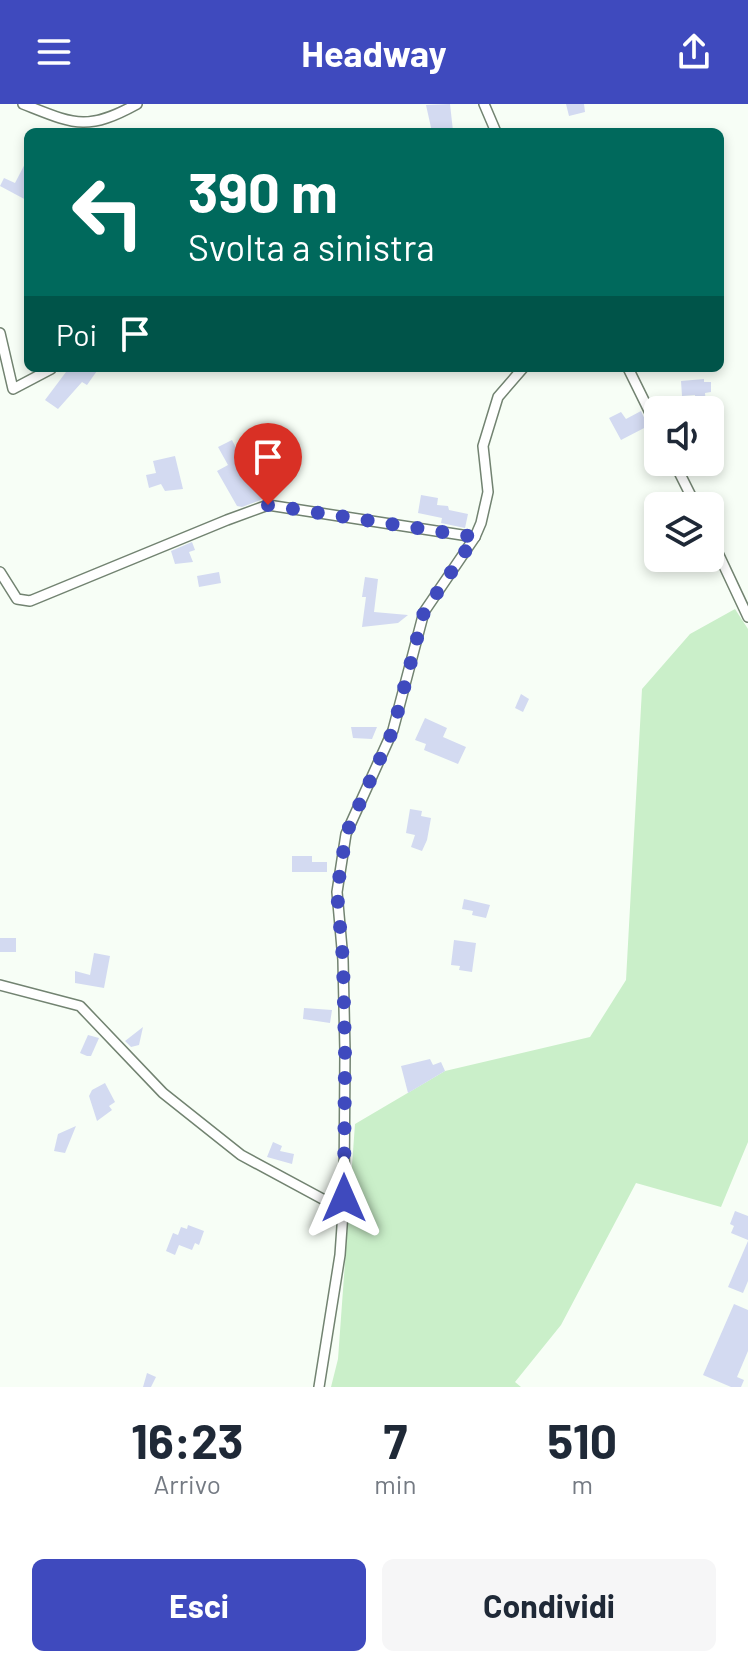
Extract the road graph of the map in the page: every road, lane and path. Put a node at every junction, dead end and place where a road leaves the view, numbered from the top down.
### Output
1 (23, 104) edge
2 (137, 104) edge
3 (484, 104) edge
4 (494, 128) edge
5 (0, 333) edge
6 (45, 372) edge
7 (520, 372) edge
8 (630, 372) edge
9 (644, 401) edge
10 (475, 537) junction
11 (724, 566) edge
12 (0, 572) edge
13 (748, 617) edge
14 (0, 985) edge
15 (343, 1210) junction
16 (319, 1387) edge

1 - 2 street
3 - 4 street
5 - 6 street
7 - 10 street
8 - 9 street
10 - 12 street
10 - 15 street
11 - 13 street
14 - 15 street
15 - 16 street

